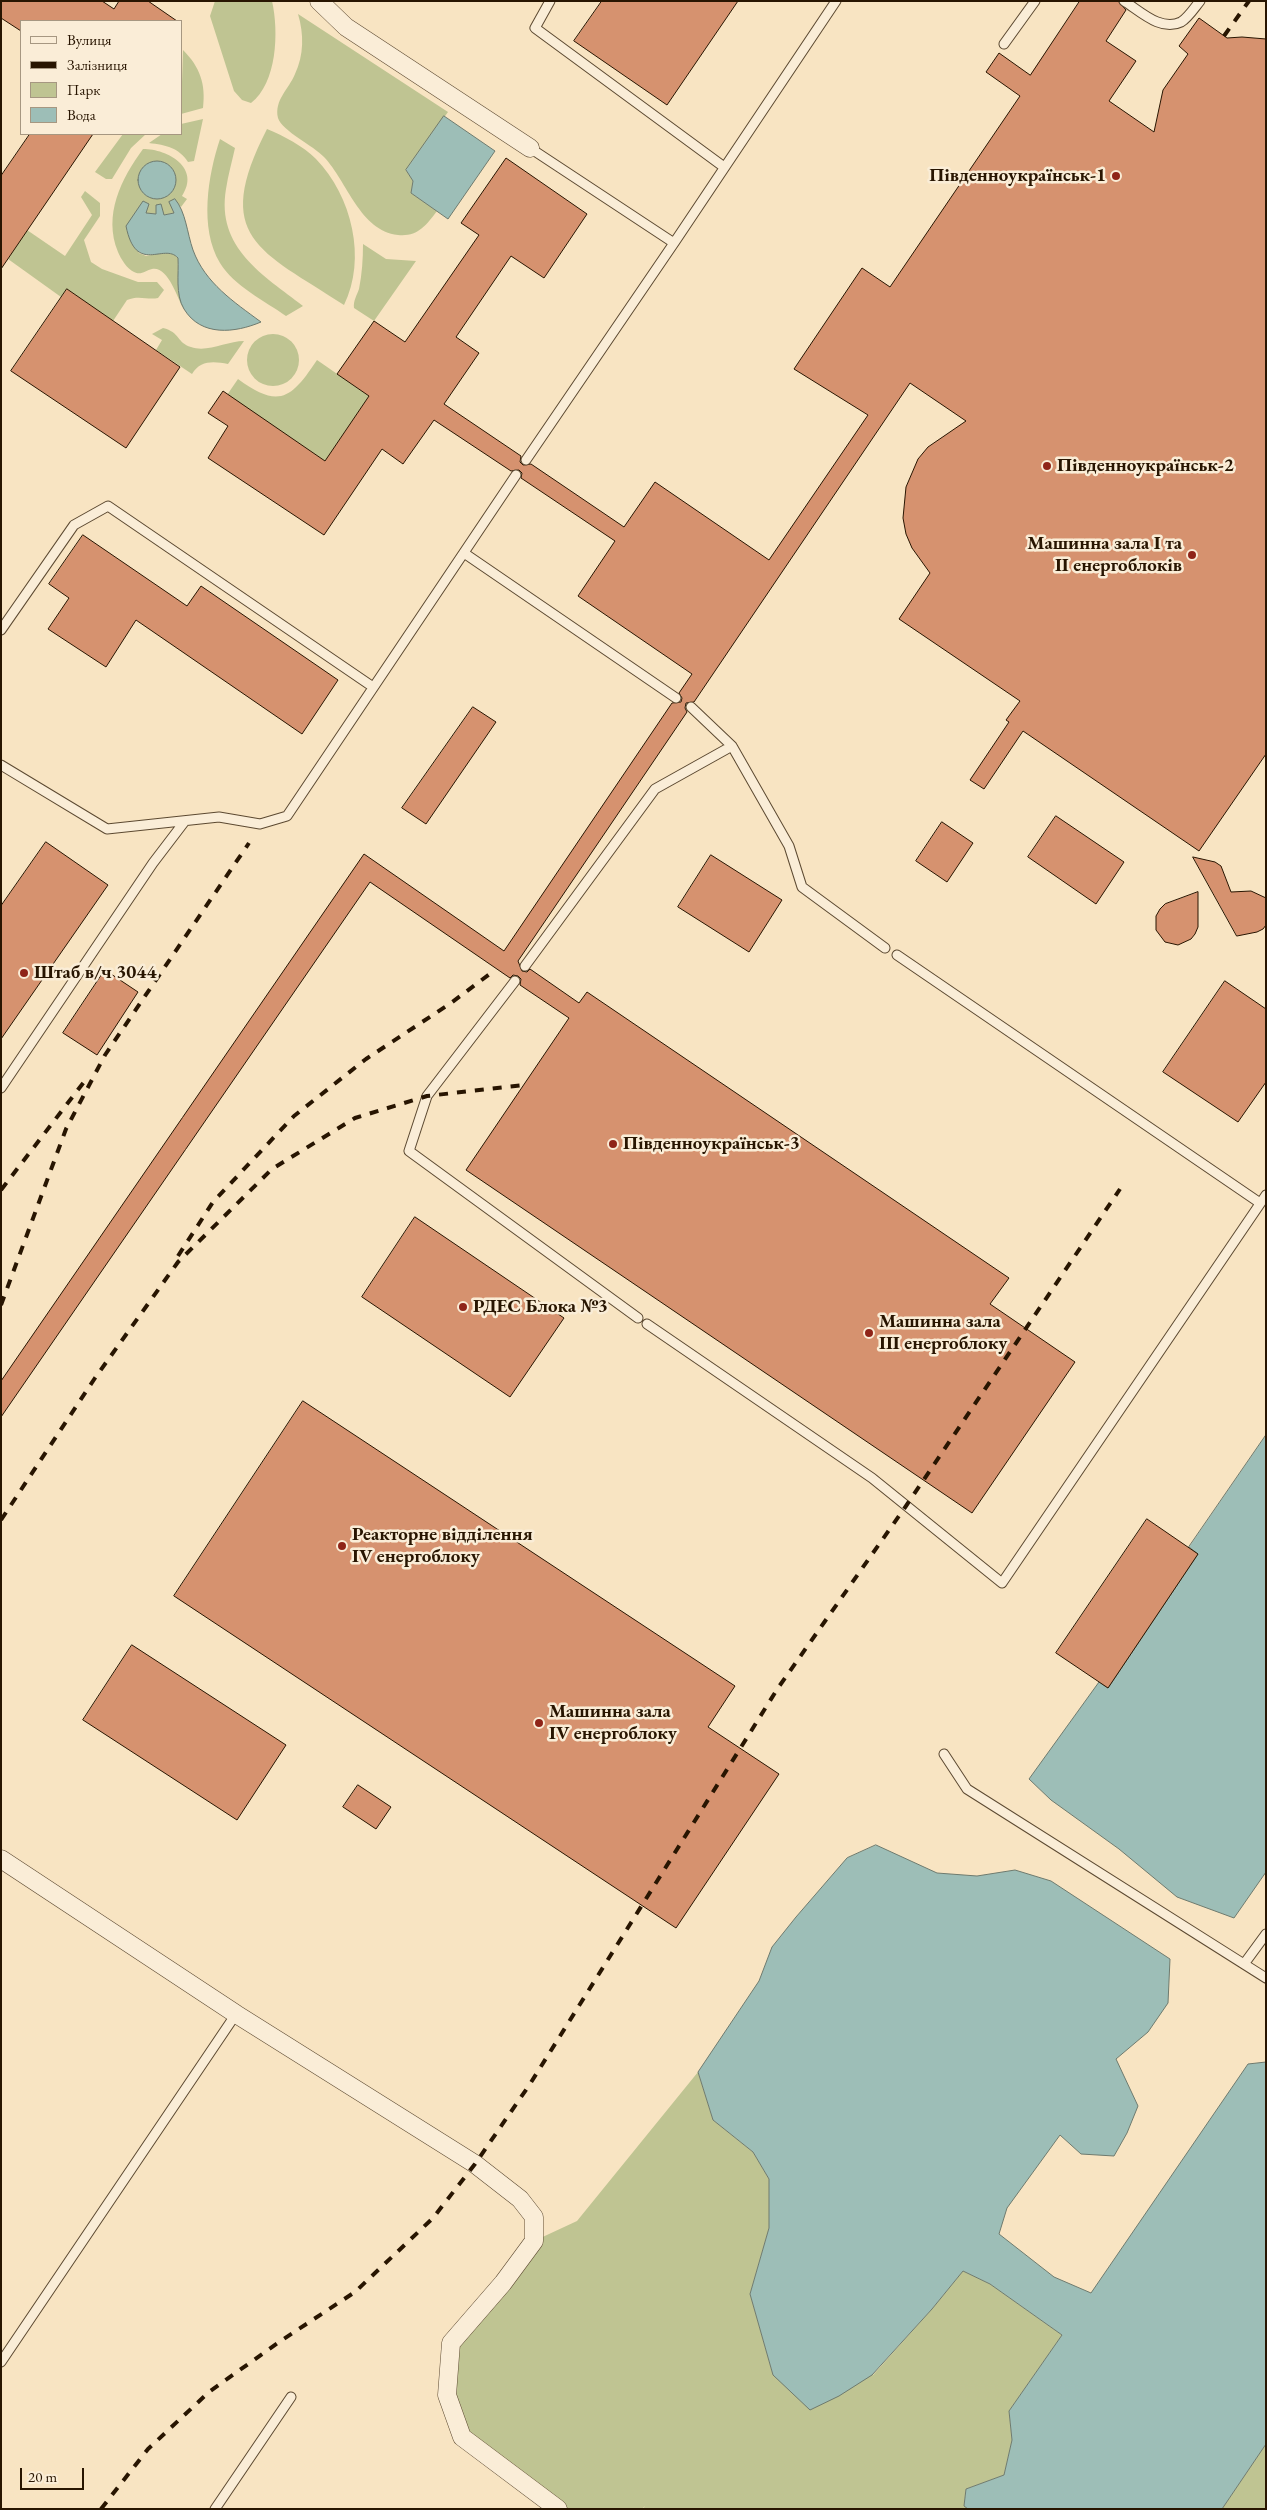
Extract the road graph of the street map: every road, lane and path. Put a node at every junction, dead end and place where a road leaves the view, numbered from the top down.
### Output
1 (319, 1) edge
2 (550, 1) edge
3 (836, 1) edge
4 (1035, 1) edge
5 (1124, 1) edge
6 (1200, 1) edge
7 (1004, 44) dead end
8 (530, 148) joint
9 (724, 167) junction
10 (674, 242) junction
11 (526, 460) dead end
12 (516, 475) dead end
13 (464, 553) junction
14 (1, 630) edge
15 (373, 687) junction
16 (676, 698) dead end
17 (690, 707) dead end
18 (732, 746) junction
19 (1, 766) edge
20 (185, 821) junction
21 (885, 948) dead end
22 (898, 955) dead end
23 (525, 966) dead end
24 (515, 981) dead end
25 (1, 1088) edge
26 (1266, 1195) edge
27 (1260, 1203) junction
28 (638, 1318) dead end
29 (647, 1324) dead end
30 (944, 1754) dead end
31 (1, 1860) edge
32 (1266, 1934) edge
33 (1244, 1964) junction
34 (1266, 1978) edge
35 (236, 2014) junction
36 (1, 2362) edge
37 (291, 2397) dead end
38 (215, 2509) edge
39 (558, 2509) edge

1 - 8 street
2 - 9 lane
3 - 9 lane
4 - 7 lane
5 - 6 lane
8 - 10 lane
9 - 10 lane
10 - 11 lane
12 - 13 lane
13 - 15 lane
13 - 16 lane
14 - 15 lane
15 - 20 lane
17 - 18 lane
18 - 21 lane
18 - 23 lane
19 - 20 lane
20 - 25 lane
22 - 27 lane
24 - 28 lane
26 - 27 lane
27 - 29 lane
30 - 33 lane
31 - 35 street
32 - 33 lane
33 - 34 lane
35 - 36 lane
35 - 39 street
37 - 38 lane

